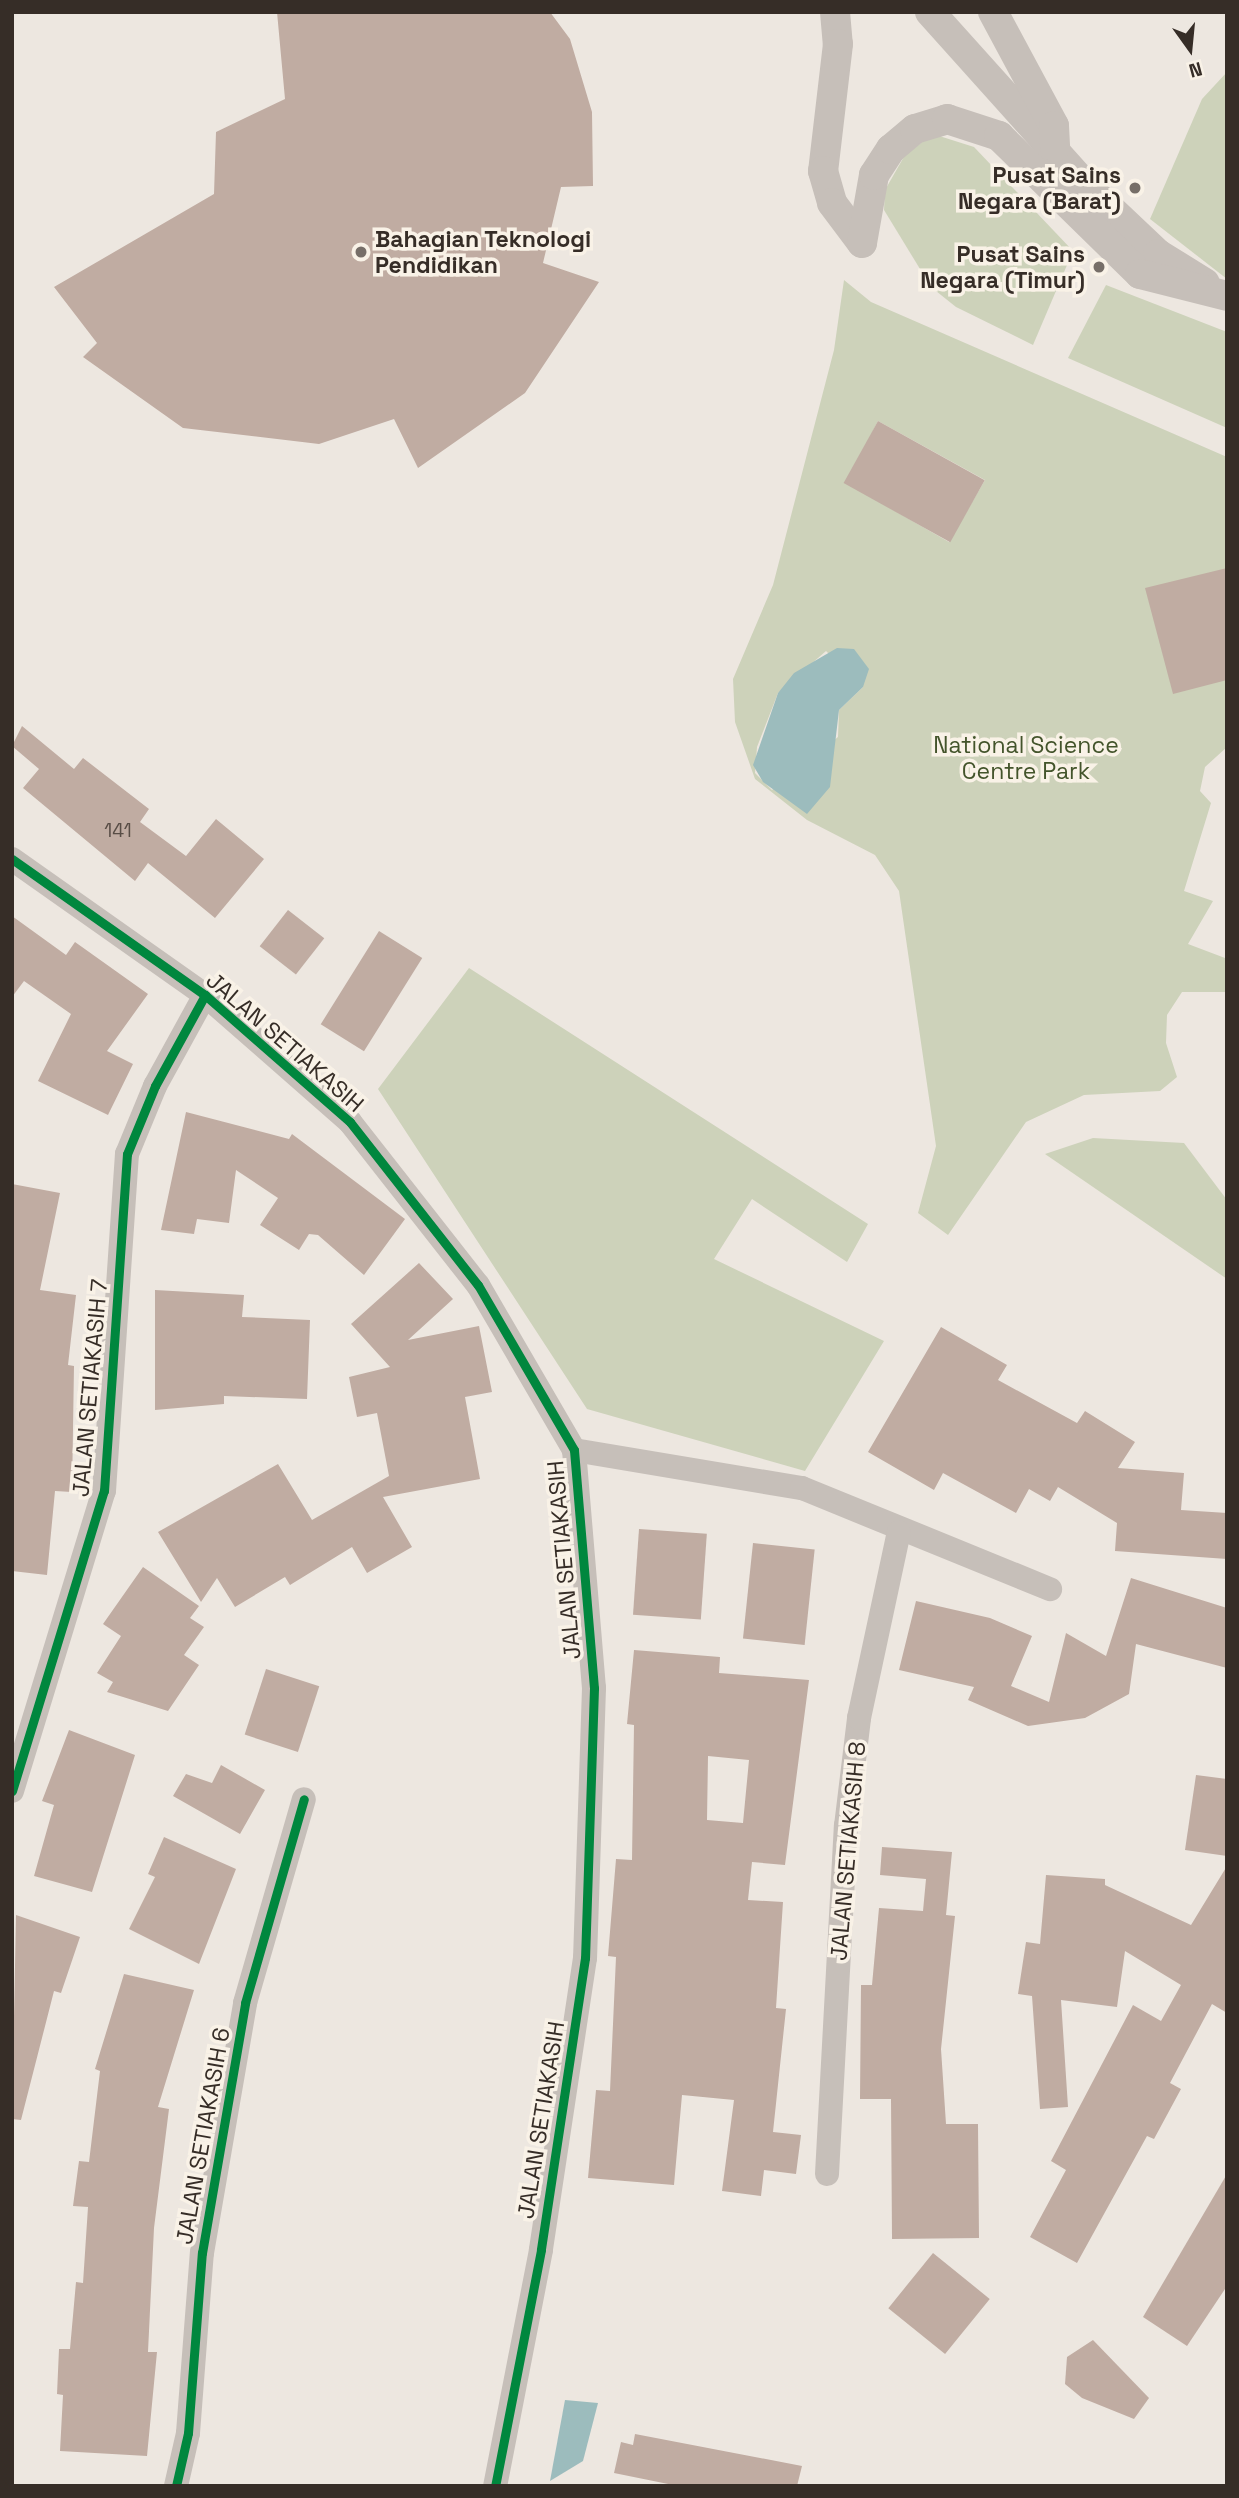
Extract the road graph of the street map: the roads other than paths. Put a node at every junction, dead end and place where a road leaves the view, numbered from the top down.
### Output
1 (835, 12) edge
2 (930, 12) edge
3 (993, 12) edge
4 (1055, 150) junction
5 (1227, 295) edge
6 (12, 859) edge
7 (205, 995) junction
8 (574, 1450) junction
9 (899, 1532) junction
10 (1050, 1589) dead end
11 (12, 1791) edge
12 (304, 1799) dead end
13 (827, 2174) dead end
14 (176, 2486) edge
15 (495, 2486) edge

1 - 5 street
2 - 4 street
3 - 4 street
4 - 5 street
6 - 7 street, JALAN SETIAKASIH
7 - 8 street, JALAN SETIAKASIH
7 - 11 street, JALAN SETIAKASIH 7
8 - 9 street
8 - 15 street, JALAN SETIAKASIH
9 - 10 street
9 - 13 street, JALAN SETIAKASIH 8
12 - 14 street, JALAN SETIAKASIH 6

